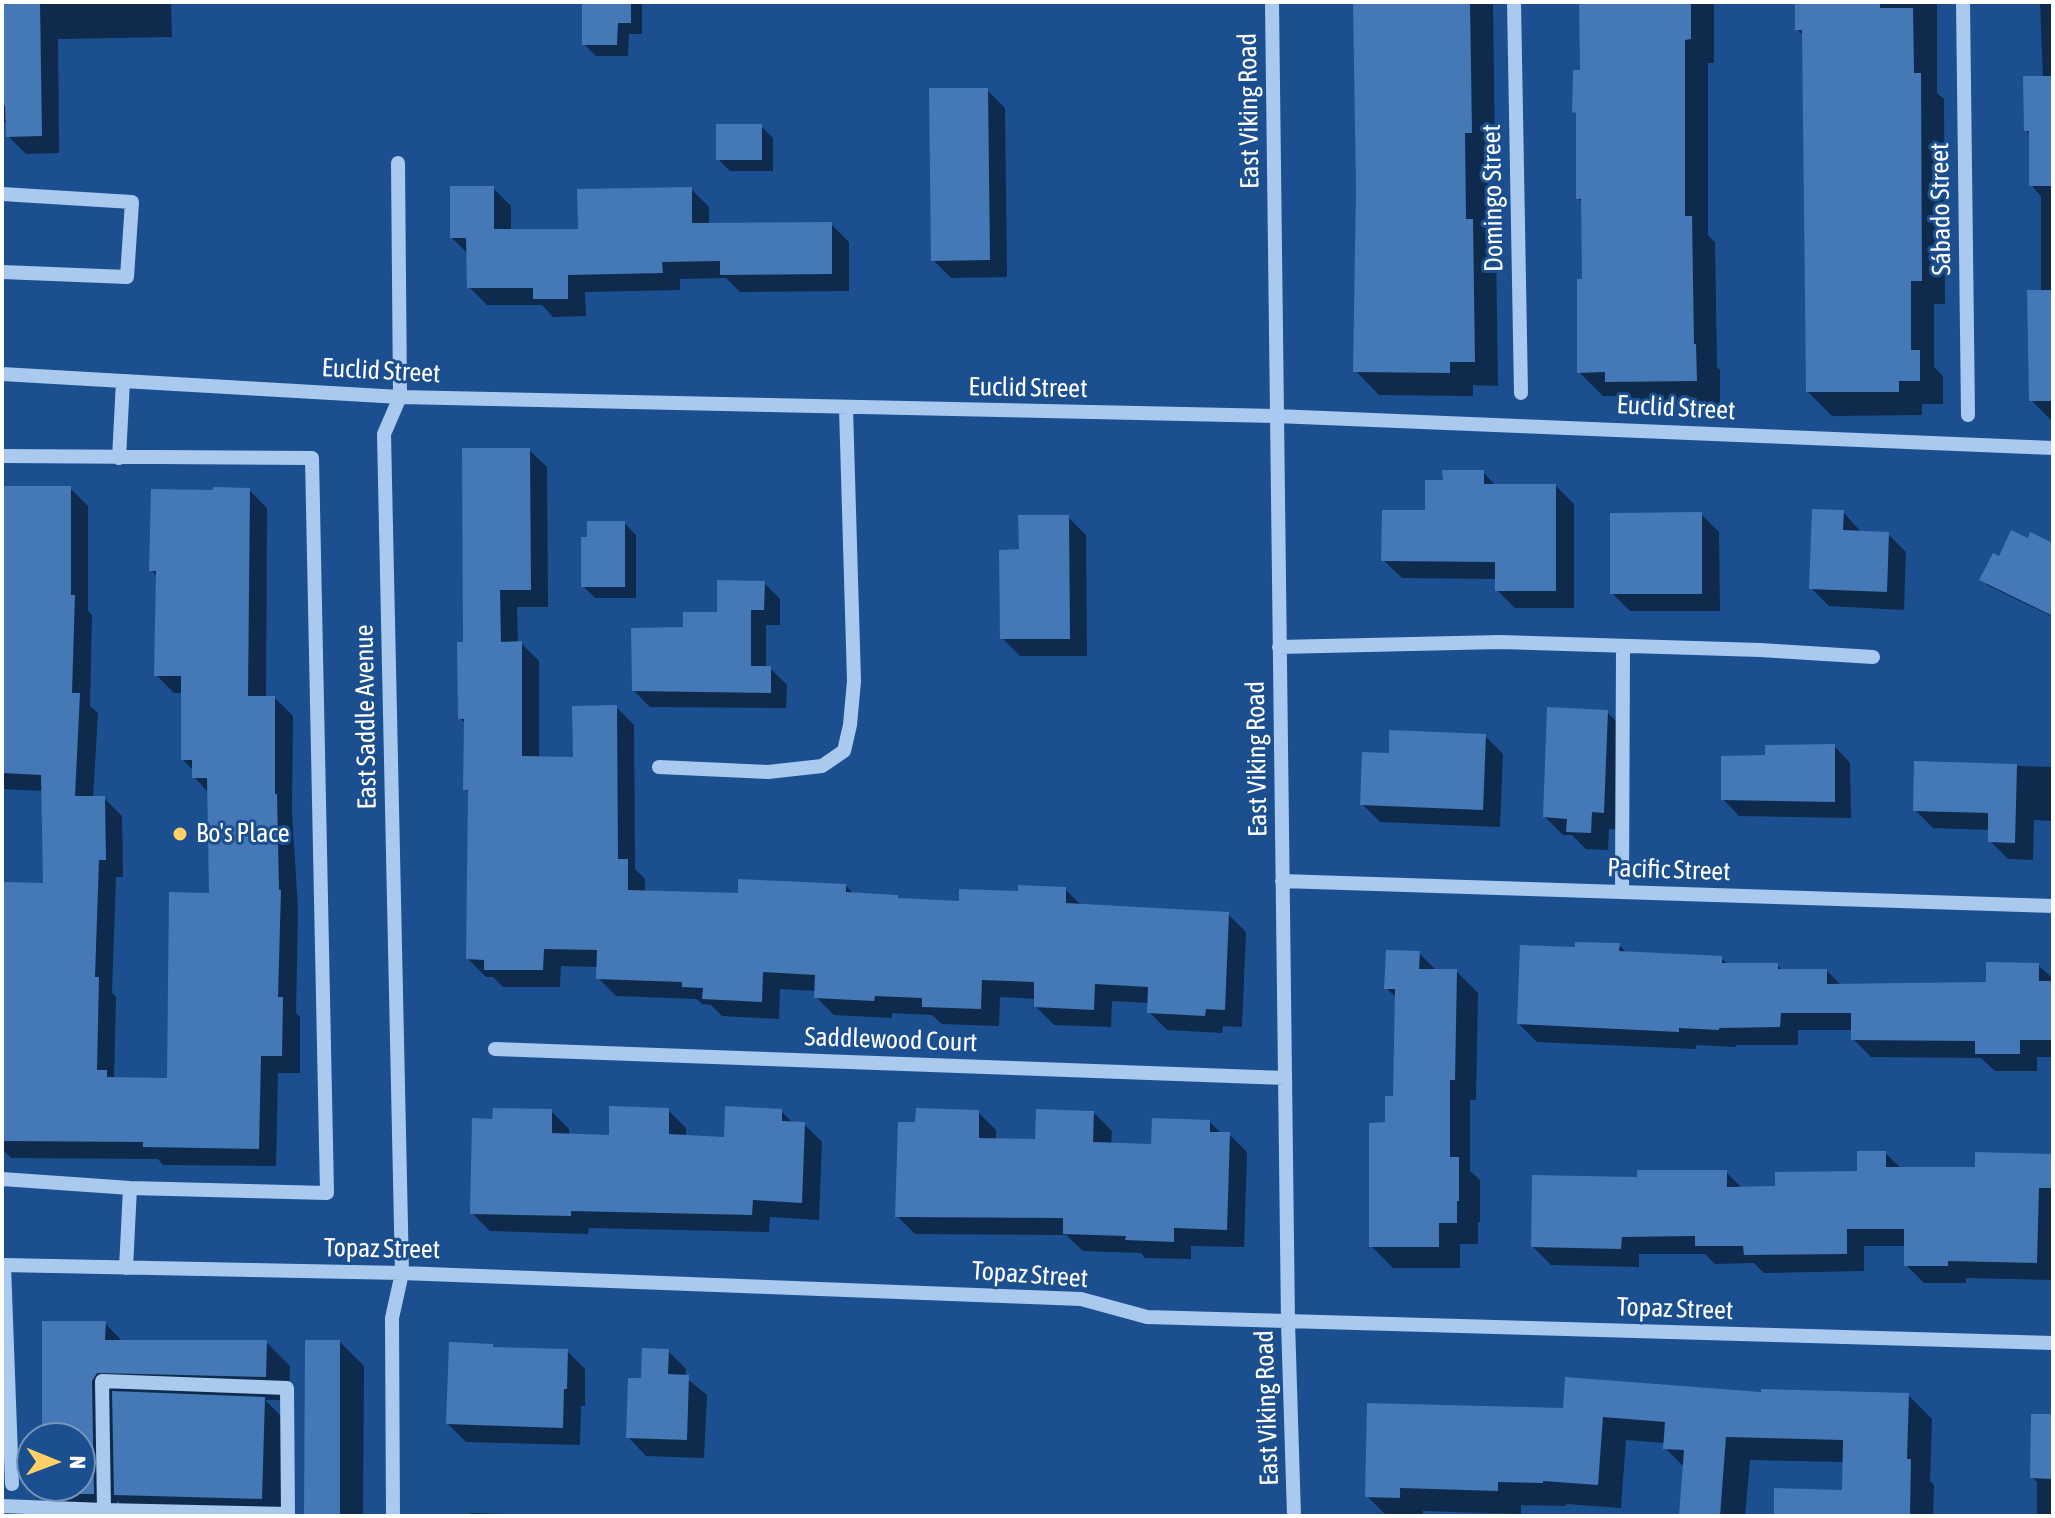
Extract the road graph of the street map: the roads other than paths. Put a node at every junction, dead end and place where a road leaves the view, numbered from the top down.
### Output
1 (1272, 2) edge
2 (1514, 2) edge
3 (1963, 2) edge
4 (398, 163) dead end
5 (2, 194) edge
6 (2, 272) edge
7 (2, 374) edge
8 (123, 381) junction
9 (1521, 393) dead end
10 (400, 397) junction
11 (846, 408) junction
12 (1968, 415) dead end
13 (1276, 416) junction
14 (2053, 448) edge
15 (2, 456) edge
16 (119, 458) junction
17 (1623, 646) junction
18 (1279, 647) junction
19 (1873, 657) dead end
20 (659, 767) dead end
21 (1282, 881) junction
22 (1622, 892) junction
23 (2053, 906) edge
24 (495, 1049) dead end
25 (1285, 1078) junction
26 (2, 1179) edge
27 (130, 1188) junction
28 (3, 1265) edge
29 (126, 1268) junction
30 (402, 1273) junction
31 (1288, 1322) junction
32 (4, 1324) edge
33 (2053, 1343) edge
34 (12, 1484) dead end
35 (2, 1506) edge
36 (104, 1510) junction
37 (288, 1515) edge
38 (393, 1516) edge
39 (1294, 1516) edge

1 - 13 street, East Viking Road
2 - 9 street, Domingo Street
3 - 12 street, Sábado Street
4 - 10 street, East Saddle Avenue
5 - 6 street
7 - 8 street, Euclid Street
8 - 10 street, Euclid Street
8 - 16 street
10 - 11 street, Euclid Street
10 - 30 street, East Saddle Avenue
11 - 13 street, Euclid Street
11 - 20 street
13 - 14 street, Euclid Street
13 - 18 street, East Viking Road
15 - 16 street
16 - 27 street
17 - 18 street
17 - 19 street
17 - 22 street
18 - 21 street, East Viking Road
21 - 22 street, Pacific Street
21 - 25 street, East Viking Road
22 - 23 street, Pacific Street
24 - 25 street, Saddlewood Court
25 - 31 street, East Viking Road
26 - 27 street
27 - 29 street
28 - 29 street, Topaz Street
28 - 32 street
29 - 30 street, Topaz Street
30 - 31 street, Topaz Street
30 - 38 street, East Saddle Avenue
31 - 33 street, Topaz Street
31 - 39 street, East Viking Road
32 - 34 street
35 - 36 street
36 - 37 street
36 - 37 street

